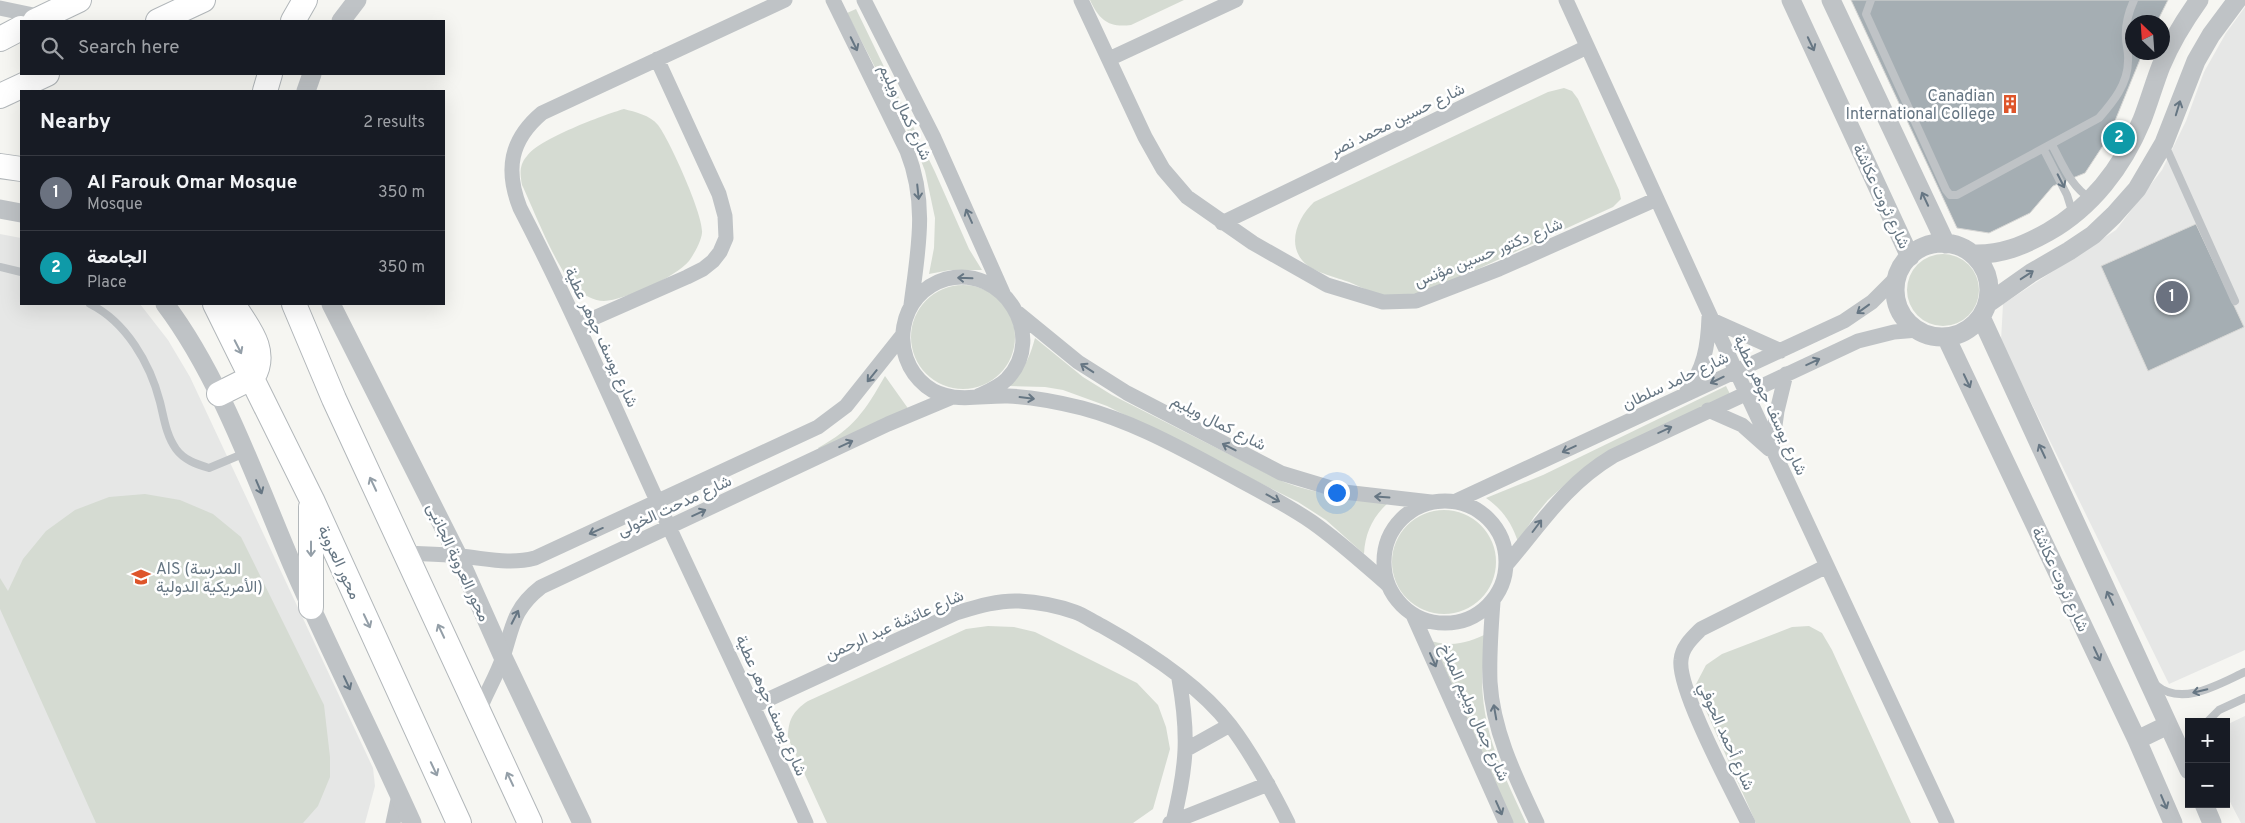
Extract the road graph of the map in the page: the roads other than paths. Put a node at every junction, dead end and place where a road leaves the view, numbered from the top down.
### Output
1 (79, 0) edge
2 (203, 0) edge
3 (305, 0) edge
4 (357, 0) edge
5 (785, 0) edge
6 (833, 0) edge
7 (864, 0) edge
8 (1081, 0) edge
9 (1236, 0) edge
10 (1566, 0) edge
11 (1791, 0) edge
12 (1831, 0) edge
13 (1871, 0) edge
14 (2134, 0) edge
15 (2199, 0) edge
16 (2237, 0) edge
17 (0, 8) edge
18 (39, 19) edge
19 (160, 20) edge
20 (294, 20) edge
21 (342, 20) edge
22 (20, 29) edge
23 (0, 39) edge
24 (1587, 47) junction
25 (657, 59) junction
26 (1109, 59) junction
27 (45, 75) edge
28 (270, 75) edge
29 (312, 75) edge
30 (23, 88) edge
31 (265, 90) edge
32 (306, 90) edge
33 (0, 96) edge
34 (2164, 143) junction
35 (2052, 145) junction
36 (2044, 150) junction
37 (0, 166) edge
38 (20, 169) edge
39 (2115, 170) junction
40 (2137, 188) junction
41 (2091, 198) junction
42 (1657, 199) junction
43 (0, 209) edge
44 (20, 213) edge
45 (2073, 215) junction
46 (1222, 223) junction
47 (1946, 244) junction
48 (1972, 254) junction
49 (1910, 257) junction
50 (0, 267) edge
51 (20, 272) edge
52 (1898, 276) junction
53 (1003, 293) junction
54 (2235, 300) dead end
55 (92, 305) edge
56 (166, 305) edge
57 (216, 305) edge
58 (235, 305) edge
59 (277, 305) edge
60 (294, 305) edge
61 (331, 305) edge
62 (911, 305) junction
63 (1984, 311) junction
64 (1018, 313) junction
65 (1710, 316) junction
66 (578, 324) junction
67 (1918, 330) junction
68 (902, 337) junction
69 (1946, 337) junction
70 (1781, 351) junction
71 (1736, 371) junction
72 (1786, 374) junction
73 (253, 377) junction
74 (325, 380) junction
75 (1746, 392) junction
76 (219, 394) junction
77 (978, 396) junction
78 (1684, 396) junction
79 (950, 398) junction
80 (1708, 410) junction
81 (1773, 450) junction
82 (245, 454) junction
83 (312, 500) junction
84 (1456, 501) junction
85 (658, 502) junction
86 (1430, 502) junction
87 (669, 527) junction
88 (404, 553) junction
89 (458, 556) junction
90 (1507, 564) junction
91 (1827, 566) junction
92 (1387, 584) junction
93 (1492, 602) junction
94 (311, 606) junction
95 (1413, 615) junction
96 (503, 658) junction
97 (2245, 672) edge
98 (2146, 677) junction
99 (1179, 678) junction
100 (2245, 698) edge
101 (754, 706) junction
102 (478, 711) junction
103 (2211, 718) edge
104 (1230, 725) junction
105 (2168, 725) junction
106 (2137, 740) junction
107 (1186, 749) junction
108 (2185, 756) edge
109 (1268, 784) junction
110 (399, 795) junction
111 (2206, 808) edge
112 (1171, 822) edge
113 (393, 823) edge
114 (412, 823) edge
115 (459, 823) edge
116 (530, 823) edge
117 (582, 823) edge
118 (806, 823) edge
119 (1288, 823) edge
120 (1506, 823) edge
121 (1537, 823) edge
122 (1748, 823) edge
123 (1947, 823) edge
124 (2173, 823) edge
125 (2212, 823) edge

1 - 18 main road
2 - 19 main road
3 - 20 main road
4 - 21 street
5 - 25 street, شارع يوسف جوهر عطية
6 -> 62 street, شارع كمال ويليم
53 -> 7 street, شارع كمال ويليم
8 - 26 street, شارع دكتور حسين مؤنس
9 - 26 street
10 - 24 street, شارع يوسف جوهر عطية
11 -> 49 street, شارع ثروت عكاشة
47 -> 12 street
13 - 36 lane
14 - 35 lane
15 - 39 street
34 -> 16 street
17 - 18 street
22 - 23 main road
24 - 42 street, شارع يوسف جوهر عطية
24 - 46 street, شارع حسين محمد نصر
25 - 66 street, شارع يوسف جوهر عطية
25 - 66 street
26 - 46 street, شارع دكتور حسين مؤنس
27 - 30 main road
28 - 31 main road
29 - 32 street
30 - 33 main road
34 - 40 street
34 - 54 lane
35 - 36 lane
35 - 41 lane
36 -> 45 lane
37 - 38 main road
39 - 40 street
39 - 41 street
63 -> 40 street
41 - 45 street
42 - 46 street, شارع دكتور حسين مؤنس
42 - 65 street, شارع يوسف جوهر عطية
43 - 44 street
45 - 48 street
47 - 48 street
47 - 49 street
48 - 63 street
49 - 52 street
50 - 51 lane
52 - 67 street
52 -> 70 street, شارع حامد سلطان
53 -> 62 street
53 - 64 street
55 - 82 lane
56 - 76 street
57 -> 73 main road, محور العروبة
58 - 73 main road
59 - 74 main road
60 - 74 main road
61 - 89 street, محور العروبة الجانبى
62 - 68 street
63 - 69 street
98 -> 63 street
64 - 77 street
86 -> 64 street, شارع كمال ويليم
65 - 70 street
65 - 71 street, شارع يوسف جوهر عطية
65 - 78 street
66 - 85 street, شارع يوسف جوهر عطية
67 - 69 street
72 -> 67 street
68 - 79 street
68 -> 85 street, شارع مدحت الخولى
69 -> 106 street, شارع ثروت عكاشة
70 - 71 street, شارع حامد سلطان
71 - 75 street, شارع يوسف جوهر عطية
71 -> 78 street, شارع حامد سلطان
72 - 75 street
72 - 81 street
73 - 76 main road
73 - 83 main road, محور العروبة
88 -> 74 main road
75 - 80 street
75 - 81 street, شارع يوسف جوهر عطية
76 - 82 street
77 - 79 street
77 -> 92 street
78 -> 84 street, شارع حامد سلطان
87 -> 79 street, شارع مدحت الخولى
80 - 81 street
90 -> 80 street
81 - 91 street, شارع يوسف جوهر عطية
82 -> 94 street
83 -> 94 main road
83 -> 115 main road, محور العروبة
84 - 86 street
84 - 90 street
85 - 87 street, شارع يوسف جوهر عطية
85 -> 89 street, شارع مدحت الخولى
86 - 92 street
96 -> 87 street, شارع مدحت الخولى
87 - 101 street, شارع يوسف جوهر عطية
88 - 89 street, شارع مدحت الخولى
102 -> 88 main road
89 - 96 street, محور العروبة الجانبى
90 - 93 street
91 - 122 street, شارع أحمد الحوفي
91 - 123 street, شارع يوسف جوهر عطية
92 - 95 street
93 - 95 street
121 -> 93 street, شارع جمال ويليم الملاخ
94 -> 110 street
95 -> 120 street, شارع جمال ويليم الملاخ
96 - 102 street, شارع مدحت الخولى
96 - 117 street, محور العروبة الجانبى
97 -> 98 lane
98 - 105 street
99 - 101 street, شارع عائشة عبد الرحمن
99 - 104 street, شارع عائشة عبد الرحمن
99 - 107 street
100 - 103 lane
101 - 118 street, شارع يوسف جوهر عطية
116 -> 102 main road
104 - 107 street
104 - 109 street, شارع عائشة عبد الرحمن
105 - 106 street
105 - 108 street
106 -> 124 street, شارع ثروت عكاشة
107 - 112 street
109 - 112 street
109 - 119 street, شارع عائشة عبد الرحمن
110 - 113 street
110 - 114 street
111 - 125 street

